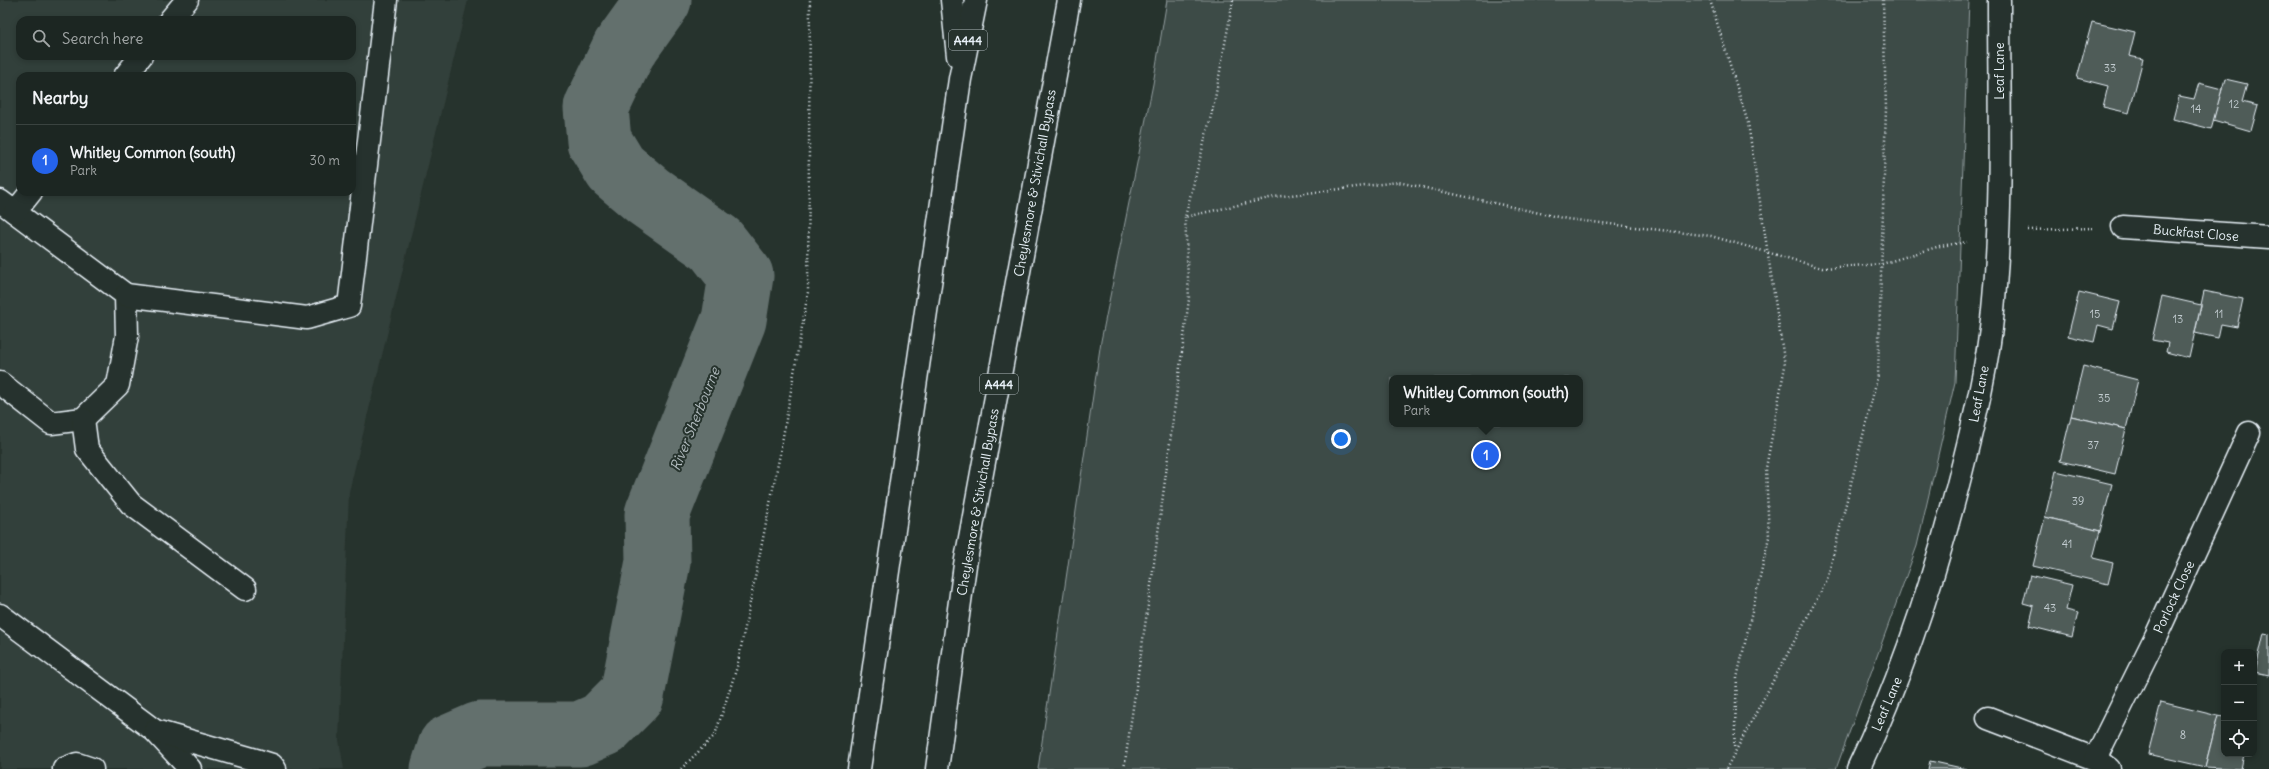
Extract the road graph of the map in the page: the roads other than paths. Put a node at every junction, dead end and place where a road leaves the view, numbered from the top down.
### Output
1 (187, 0) edge
2 (386, 0) edge
3 (952, 0) edge
4 (976, 0) edge
5 (1069, 0) edge
6 (1999, 0) edge
7 (173, 16) edge
8 (138, 60) edge
9 (128, 72) edge
10 (960, 80) junction
11 (24, 196) edge
12 (8, 206) edge
13 (2123, 227) road end
14 (2269, 237) edge
15 (126, 295) junction
16 (0, 383) edge
17 (83, 419) junction
18 (2249, 433) dead end
19 (245, 589) dead end
20 (0, 615) edge
21 (1988, 718) dead end
22 (155, 731) junction
23 (2102, 764) edge
24 (64, 769) edge
25 (92, 769) edge
26 (190, 769) edge
27 (275, 769) edge
28 (859, 769) edge
29 (937, 769) edge
30 (1858, 769) edge

1 - 7 main road
2 - 15 main road
3 - 10 main road
4 - 10 main road, A444
5 - 29 main road, Cheylesmore & Stivichall Bypass / A444
6 - 30 main road, Leaf Lane
8 - 9 main road
10 - 28 main road, A444
11 - 12 main road
12 - 15 main road
13 - 14 main road, Buckfast Close
15 - 17 main road
16 - 17 main road
17 - 19 main road
18 - 23 main road, Porlock Close
20 - 22 main road
21 - 23 main road, Porlock Close
22 - 26 main road
22 - 27 main road
24 - 25 main road

